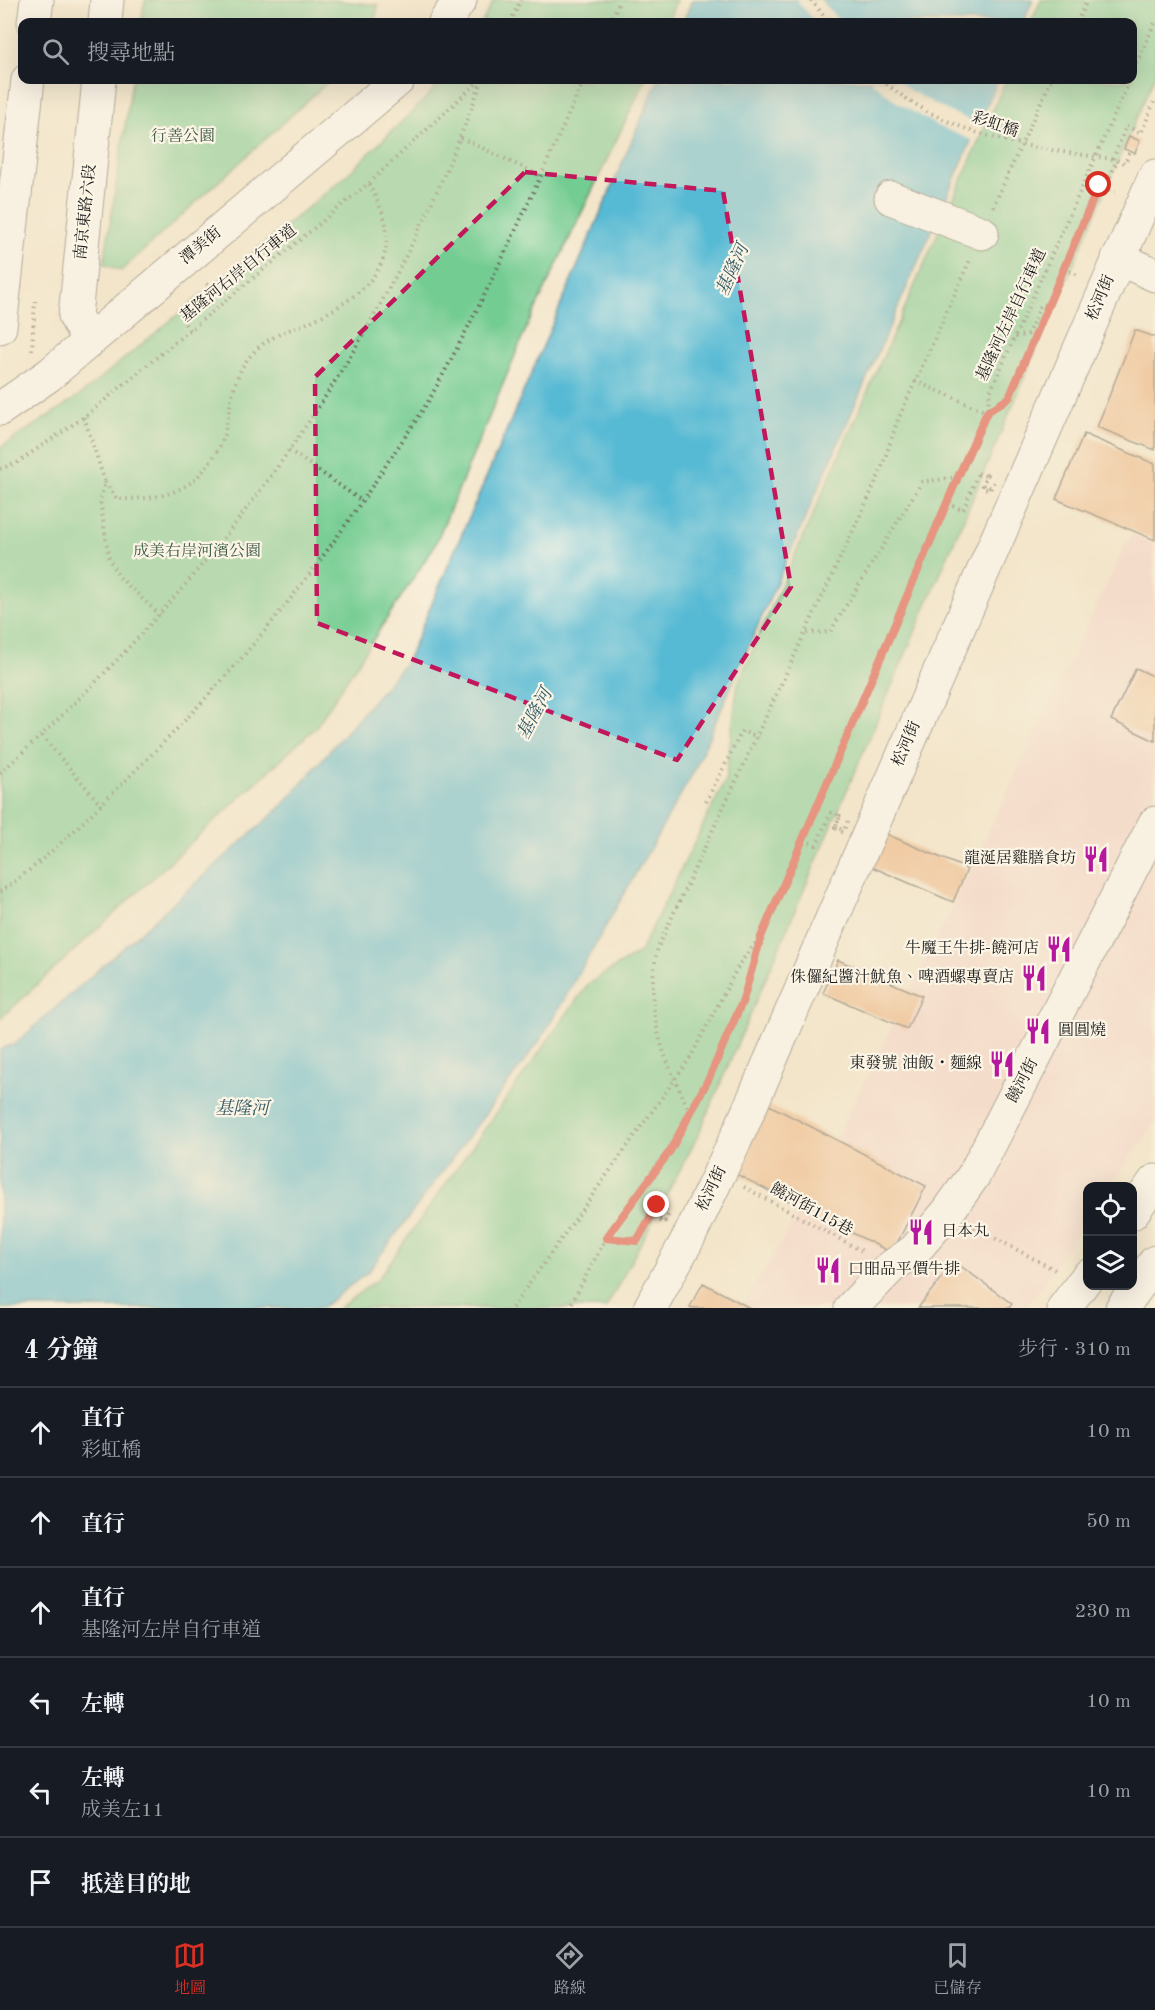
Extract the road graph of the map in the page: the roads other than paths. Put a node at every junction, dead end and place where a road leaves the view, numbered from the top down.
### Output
1 (37, 0) edge
2 (107, 0) edge
3 (460, 0) edge
4 (35, 18) edge
5 (105, 18) edge
6 (448, 18) edge
7 (28, 84) edge
8 (99, 84) edge
9 (393, 84) edge
10 (1155, 176) edge
11 (891, 198) dead end
12 (982, 233) road end
13 (1118, 258) junction
14 (1155, 275) edge
15 (0, 327) edge
16 (88, 341) junction
17 (0, 408) edge
18 (1155, 823) edge
19 (1155, 1181) edge
20 (1137, 1206) edge
21 (1155, 1262) edge
22 (650, 1308) edge
23 (850, 1308) edge
24 (1122, 1308) edge

1 - 4 street
2 - 5 street
3 - 6 street
7 - 15 street
8 - 16 street, 南京東路六段
9 - 16 street, 潭美街
10 - 13 street, 松河街
11 - 12 street
13 - 14 street
13 - 22 street, 松河街
16 - 17 street, 潭美街
18 - 23 street, 饒河街
19 - 20 street
21 - 24 street

